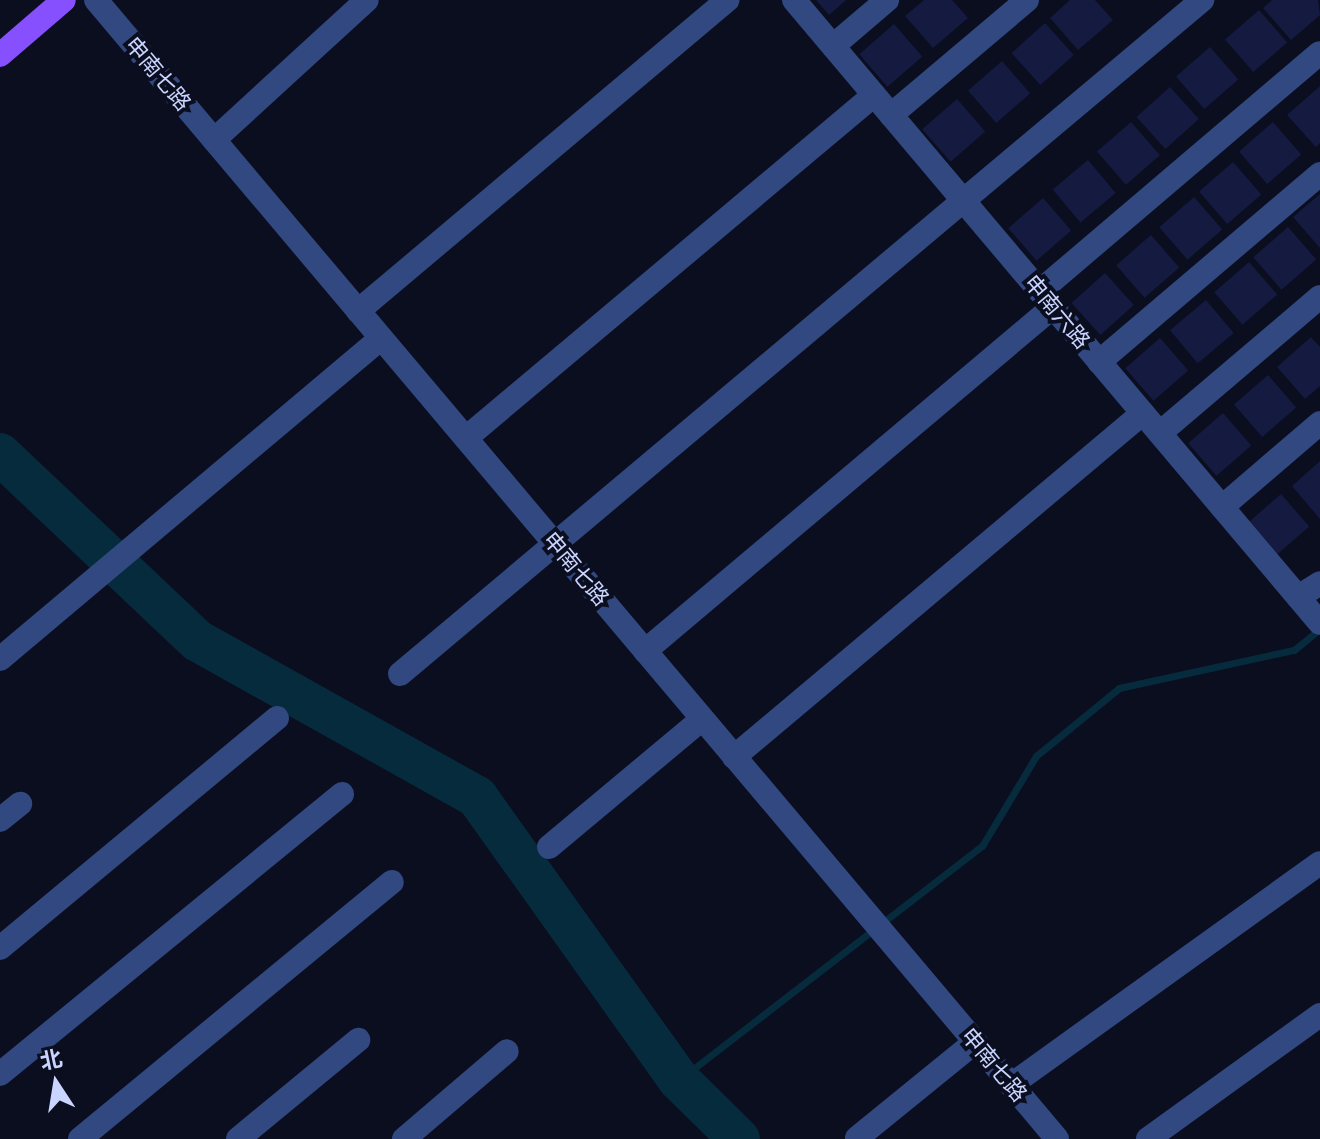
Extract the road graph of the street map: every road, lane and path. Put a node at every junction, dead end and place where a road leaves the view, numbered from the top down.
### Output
1 (64, 0) edge
2 (96, 0) edge
3 (367, 0) edge
4 (727, 0) edge
5 (794, 0) edge
6 (887, 0) edge
7 (1027, 0) edge
8 (1202, 0) edge
9 (833, 46) junction
10 (1320, 53) edge
11 (0, 55) edge
12 (874, 95) junction
13 (891, 115) junction
14 (220, 147) junction
15 (1320, 174) edge
16 (964, 202) junction
17 (1320, 297) edge
18 (1046, 299) junction
19 (358, 311) junction
20 (381, 338) junction
21 (1099, 362) junction
22 (1143, 413) junction
23 (1320, 423) edge
24 (1160, 433) junction
25 (466, 438) junction
26 (1222, 507) junction
27 (555, 545) junction
28 (1320, 583) edge
29 (1300, 599) junction
30 (1320, 623) edge
31 (645, 651) junction
32 (0, 659) edge
33 (400, 674) dead end
34 (277, 718) dead end
35 (702, 719) junction
36 (734, 757) junction
37 (342, 794) dead end
38 (20, 804) dead end
39 (0, 820) edge
40 (549, 847) dead end
41 (1320, 863) edge
42 (392, 882) dead end
43 (0, 948) edge
44 (1320, 1015) edge
45 (358, 1040) dead end
46 (975, 1042) junction
47 (507, 1051) dead end
48 (0, 1074) edge
49 (1011, 1085) junction
50 (857, 1138) edge
51 (80, 1139) edge
52 (238, 1139) edge
53 (404, 1139) edge
54 (1057, 1139) edge
55 (1148, 1139) edge

1 - 11 main road
2 - 14 lane, 申南七路
3 - 14 lane
4 - 19 lane
5 - 9 lane, 申南六路
6 - 9 lane
7 - 13 lane
8 - 16 lane
9 - 12 lane, 申南六路
10 - 18 lane
12 - 13 lane, 申南六路
12 - 25 lane
13 - 16 lane, 申南六路
14 - 19 lane, 申南七路
15 - 21 lane
16 - 18 lane, 申南六路
16 - 27 lane
17 - 24 lane
18 - 21 lane, 申南六路
18 - 31 lane
19 - 20 lane, 申南七路
20 - 25 lane, 申南七路
20 - 32 lane
21 - 22 lane, 申南六路
22 - 24 lane, 申南六路
22 - 36 lane
23 - 26 lane
24 - 26 lane, 申南六路
25 - 27 lane, 申南七路
26 - 29 lane, 申南六路
27 - 31 lane, 申南七路
27 - 33 lane
28 - 29 lane
29 - 30 lane, 申南六路
31 - 35 lane, 申南七路
34 - 43 lane
35 - 36 lane, 申南七路
35 - 40 lane
36 - 46 lane, 申南七路
37 - 48 lane
38 - 39 lane
41 - 49 lane
42 - 51 lane
44 - 55 lane
45 - 52 lane
46 - 49 lane, 申南七路
46 - 50 lane
47 - 53 lane
49 - 54 lane, 申南七路

